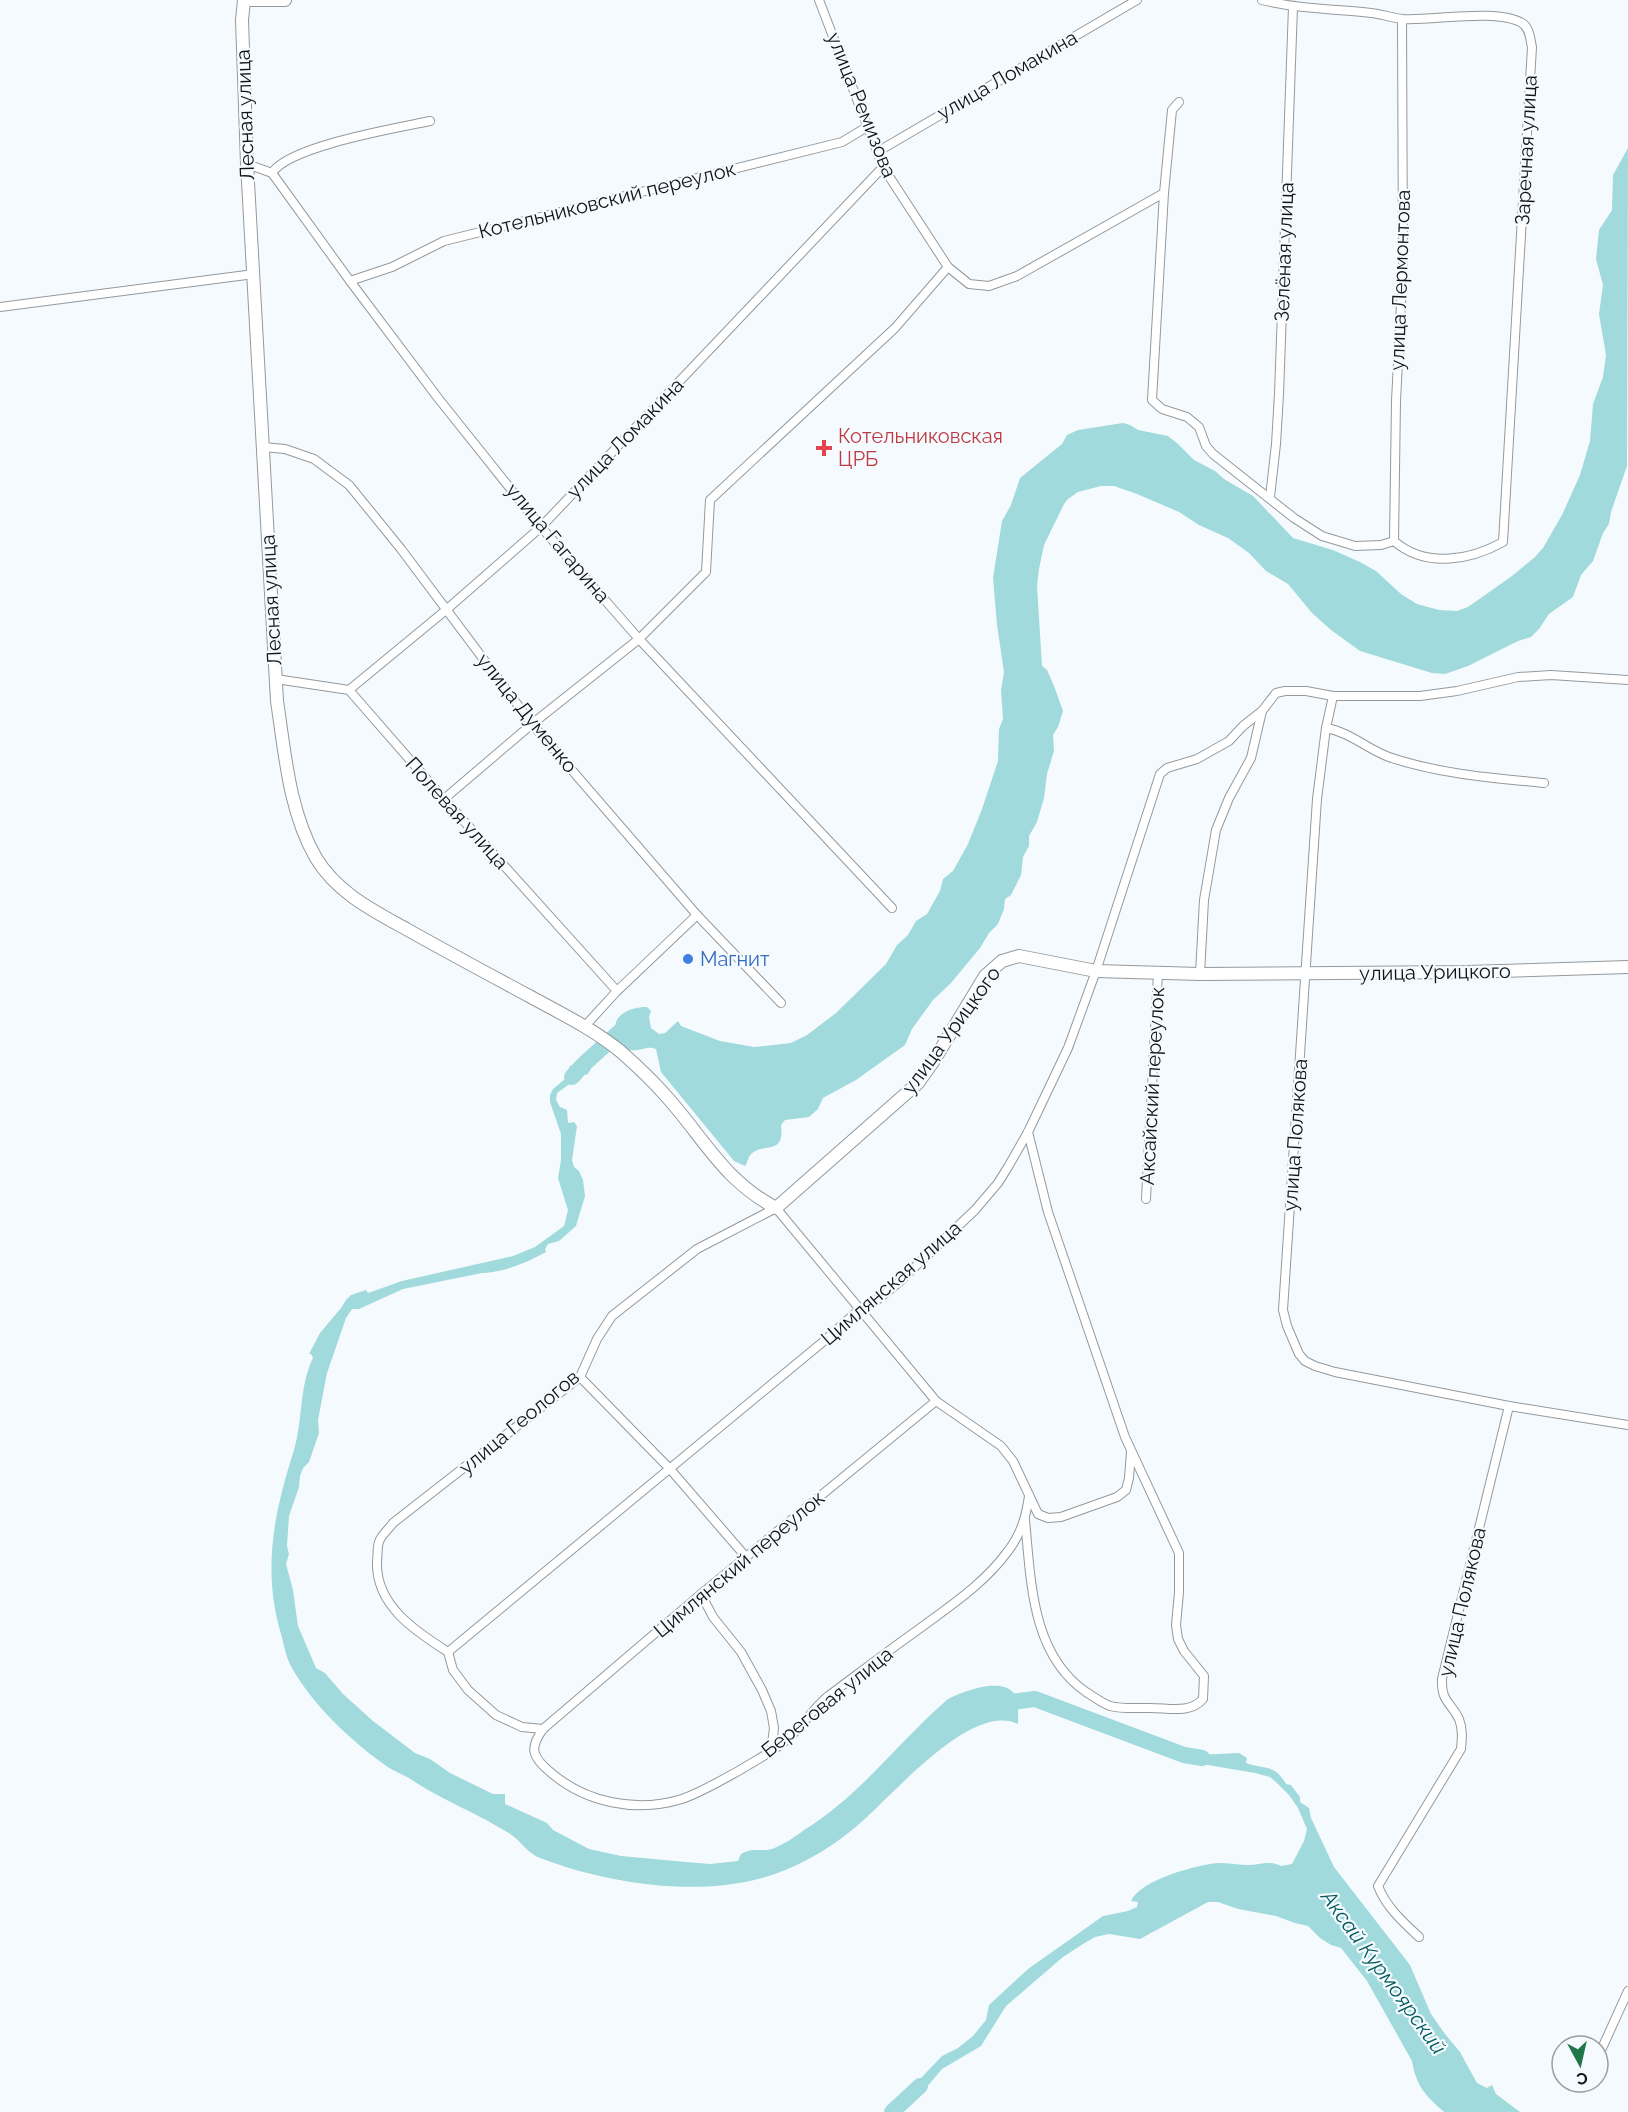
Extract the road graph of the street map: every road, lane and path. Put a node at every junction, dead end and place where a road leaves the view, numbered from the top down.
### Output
1 (244, 0) edge
2 (251, 0) edge
3 (285, 0) edge
4 (819, 0) edge
5 (1137, 0) edge
6 (1262, 0) edge
7 (1293, 7) junction
8 (1402, 19) junction
9 (1179, 102) dead end
10 (430, 121) dead end
11 (867, 127) junction
12 (877, 152) junction
13 (247, 164) junction
14 (883, 167) junction
15 (272, 172) junction
16 (1164, 193) junction
17 (948, 267) junction
18 (254, 274) junction
19 (350, 281) junction
20 (0, 307) edge
21 (264, 447) junction
22 (1270, 497) junction
23 (541, 526) junction
24 (1394, 541) junction
25 (446, 610) junction
26 (639, 639) junction
27 (276, 679) junction
28 (1628, 680) edge
29 (350, 690) junction
30 (1333, 696) junction
31 (1262, 711) junction
32 (532, 724) junction
33 (1326, 728) junction
34 (1544, 783) dead end
35 (444, 799) junction
36 (892, 908) dead end
37 (697, 915) junction
38 (1628, 968) edge
39 (1096, 971) junction
40 (1158, 973) junction
41 (1200, 974) junction
42 (1306, 975) junction
43 (617, 991) junction
44 (781, 1003) dead end
45 (585, 1026) junction
46 (1028, 1132) junction
47 (1146, 1199) dead end
48 (776, 1208) junction
49 (860, 1309) junction
50 (580, 1377) junction
51 (936, 1401) junction
52 (1509, 1406) junction
53 (1628, 1425) edge
54 (1131, 1452) junction
55 (670, 1469) junction
56 (1029, 1496) junction
57 (1025, 1520) junction
58 (746, 1557) junction
59 (701, 1594) junction
60 (448, 1652) junction
61 (543, 1729) junction
62 (770, 1752) junction
63 (1419, 1937) dead end
64 (1628, 1990) edge
65 (1608, 2034) edge

1 - 13 street, Лесная улица
2 - 3 street
4 - 11 street, улица Ремизова
5 - 12 street, улица Ломакина
6 - 7 street, Заречная улица
7 - 8 street, Заречная улица
7 - 22 street, Зелёная улица
8 - 24 street, улица Лермонтова
8 - 24 street, Заречная улица
9 - 16 street
10 - 15 street
11 - 12 street, улица Ремизова
11 - 19 street, Котельниковский переулок
12 - 14 street, улица Ремизова
13 - 15 street
13 - 18 street, Лесная улица
14 - 17 street, улица Ремизова
14 - 23 street, улица Ломакина
15 - 19 street, улица Гагарина
16 - 17 street
16 - 22 street
17 - 26 street
18 - 20 street
18 - 21 street, Лесная улица
19 - 23 street, улица Гагарина
21 - 25 street, улица Думенко
21 - 27 street, Лесная улица
22 - 24 street
23 - 25 street, улица Ломакина
23 - 26 street, улица Гагарина
25 - 29 street, улица Ломакина
25 - 32 street, улица Думенко
26 - 32 street
26 - 36 street, улица Гагарина
27 - 29 street
27 - 45 street, Лесная улица
28 - 30 street, Цимлянская улица
29 - 35 street, Полевая улица
30 - 31 street, Цимлянская улица
30 - 33 street, улица Полякова
31 - 39 street, Цимлянская улица
31 - 41 street
32 - 35 street
32 - 37 street, улица Думенко
33 - 34 street
33 - 42 street, улица Полякова
35 - 43 street, Полевая улица
37 - 43 street
37 - 44 street, улица Думенко
38 - 42 street, улица Урицкого
39 - 40 street, улица Урицкого
39 - 46 street, Цимлянская улица
39 - 48 street, улица Урицкого
40 - 41 street, улица Урицкого
40 - 47 street, Аксайский переулок
41 - 42 street, улица Урицкого
42 - 52 street, улица Полякова
43 - 45 street
45 - 48 street, Лесная улица
46 - 49 street, Цимлянская улица
46 - 54 street
48 - 49 street
48 - 50 street, улица Геологов
49 - 51 street
49 - 55 street, Цимлянская улица
50 - 55 street
50 - 60 street, улица Геологов
51 - 56 street
51 - 58 street, Цимлянский переулок
52 - 53 street, улица Полякова
52 - 63 street, улица Полякова
54 - 56 street
54 - 57 street
55 - 58 street
55 - 60 street, Цимлянская улица
56 - 57 street, Береговая улица
57 - 62 street, Береговая улица
58 - 59 street, Цимлянский переулок
59 - 61 street, Цимлянский переулок
59 - 62 street
60 - 61 street
61 - 62 street, Береговая улица
64 - 65 street

